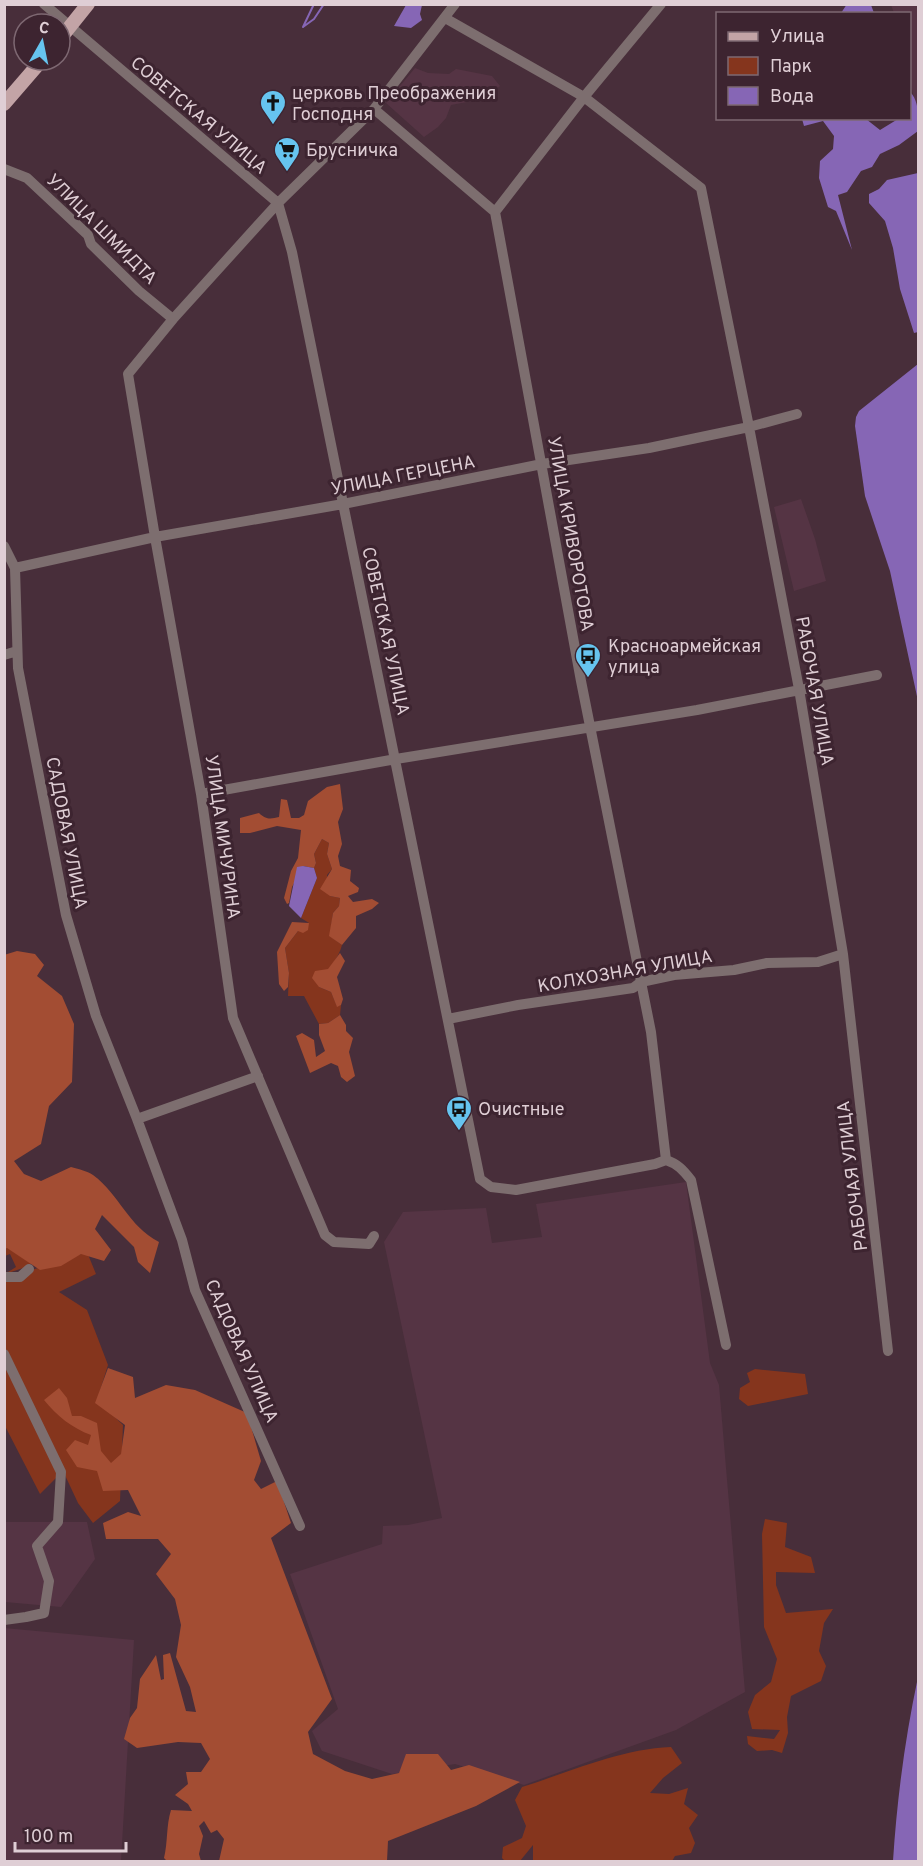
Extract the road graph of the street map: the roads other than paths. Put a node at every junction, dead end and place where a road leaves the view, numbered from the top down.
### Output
1 (88, 4) edge
2 (455, 4) edge
3 (661, 4) edge
4 (445, 18) junction
5 (72, 23) edge
6 (72, 30) edge
7 (32, 72) edge
8 (584, 97) junction
9 (4, 104) edge
10 (374, 109) junction
11 (4, 169) edge
12 (278, 203) junction
13 (495, 212) junction
14 (173, 319) junction
15 (797, 414) dead end
16 (749, 427) junction
17 (542, 464) junction
18 (343, 504) junction
19 (155, 537) junction
20 (4, 546) edge
21 (15, 568) junction
22 (17, 651) junction
23 (4, 655) edge
24 (877, 675) dead end
25 (799, 689) junction
26 (590, 728) junction
27 (396, 759) junction
28 (201, 794) junction
29 (843, 954) junction
30 (641, 981) junction
31 (448, 1019) junction
32 (258, 1076) junction
33 (137, 1119) junction
34 (666, 1160) junction
35 (374, 1236) dead end
36 (29, 1269) dead end
37 (4, 1277) edge
38 (726, 1345) dead end
39 (888, 1351) dead end
40 (4, 1354) edge
41 (300, 1526) dead end
42 (4, 1620) edge

1 - 5 main road
2 - 4 street
3 - 8 street
4 - 8 street, РАБОЧАЯ УЛИЦА
4 - 10 street
6 - 12 street, СОВЕТСКАЯ УЛИЦА
7 - 9 main road
8 - 13 street
8 - 16 street, РАБОЧАЯ УЛИЦА
10 - 12 street
10 - 13 street
11 - 14 street, УЛИЦА ШМИДТА
12 - 14 street
12 - 18 street, СОВЕТСКАЯ УЛИЦА
13 - 17 street, УЛИЦА КРИВОРОТОВА
14 - 19 street, УЛИЦА МИЧУРИНА
15 - 16 street, УЛИЦА ГЕРЦЕНА
16 - 17 street, УЛИЦА ГЕРЦЕНА
16 - 25 street, РАБОЧАЯ УЛИЦА
17 - 18 street, УЛИЦА ГЕРЦЕНА
17 - 26 street, УЛИЦА КРИВОРОТОВА
18 - 19 street, УЛИЦА ГЕРЦЕНА
18 - 27 street, СОВЕТСКАЯ УЛИЦА
19 - 21 street, УЛИЦА ГЕРЦЕНА
19 - 28 street, УЛИЦА МИЧУРИНА
20 - 21 street, САДОВАЯ УЛИЦА
21 - 22 street, САДОВАЯ УЛИЦА
22 - 23 street
22 - 33 street, САДОВАЯ УЛИЦА
24 - 25 street
25 - 26 street
25 - 29 street, РАБОЧАЯ УЛИЦА
26 - 27 street
26 - 30 street, УЛИЦА КРИВОРОТОВА
27 - 28 street
27 - 31 street, СОВЕТСКАЯ УЛИЦА
28 - 32 street, УЛИЦА МИЧУРИНА
29 - 30 street, КОЛХОЗНАЯ УЛИЦА
29 - 39 street, РАБОЧАЯ УЛИЦА
30 - 31 street, КОЛХОЗНАЯ УЛИЦА
30 - 34 street, УЛИЦА КРИВОРОТОВА
31 - 34 street, СОВЕТСКАЯ УЛИЦА
32 - 33 street
32 - 35 street, УЛИЦА МИЧУРИНА
33 - 41 street, САДОВАЯ УЛИЦА
34 - 38 street
36 - 37 street
40 - 42 street

